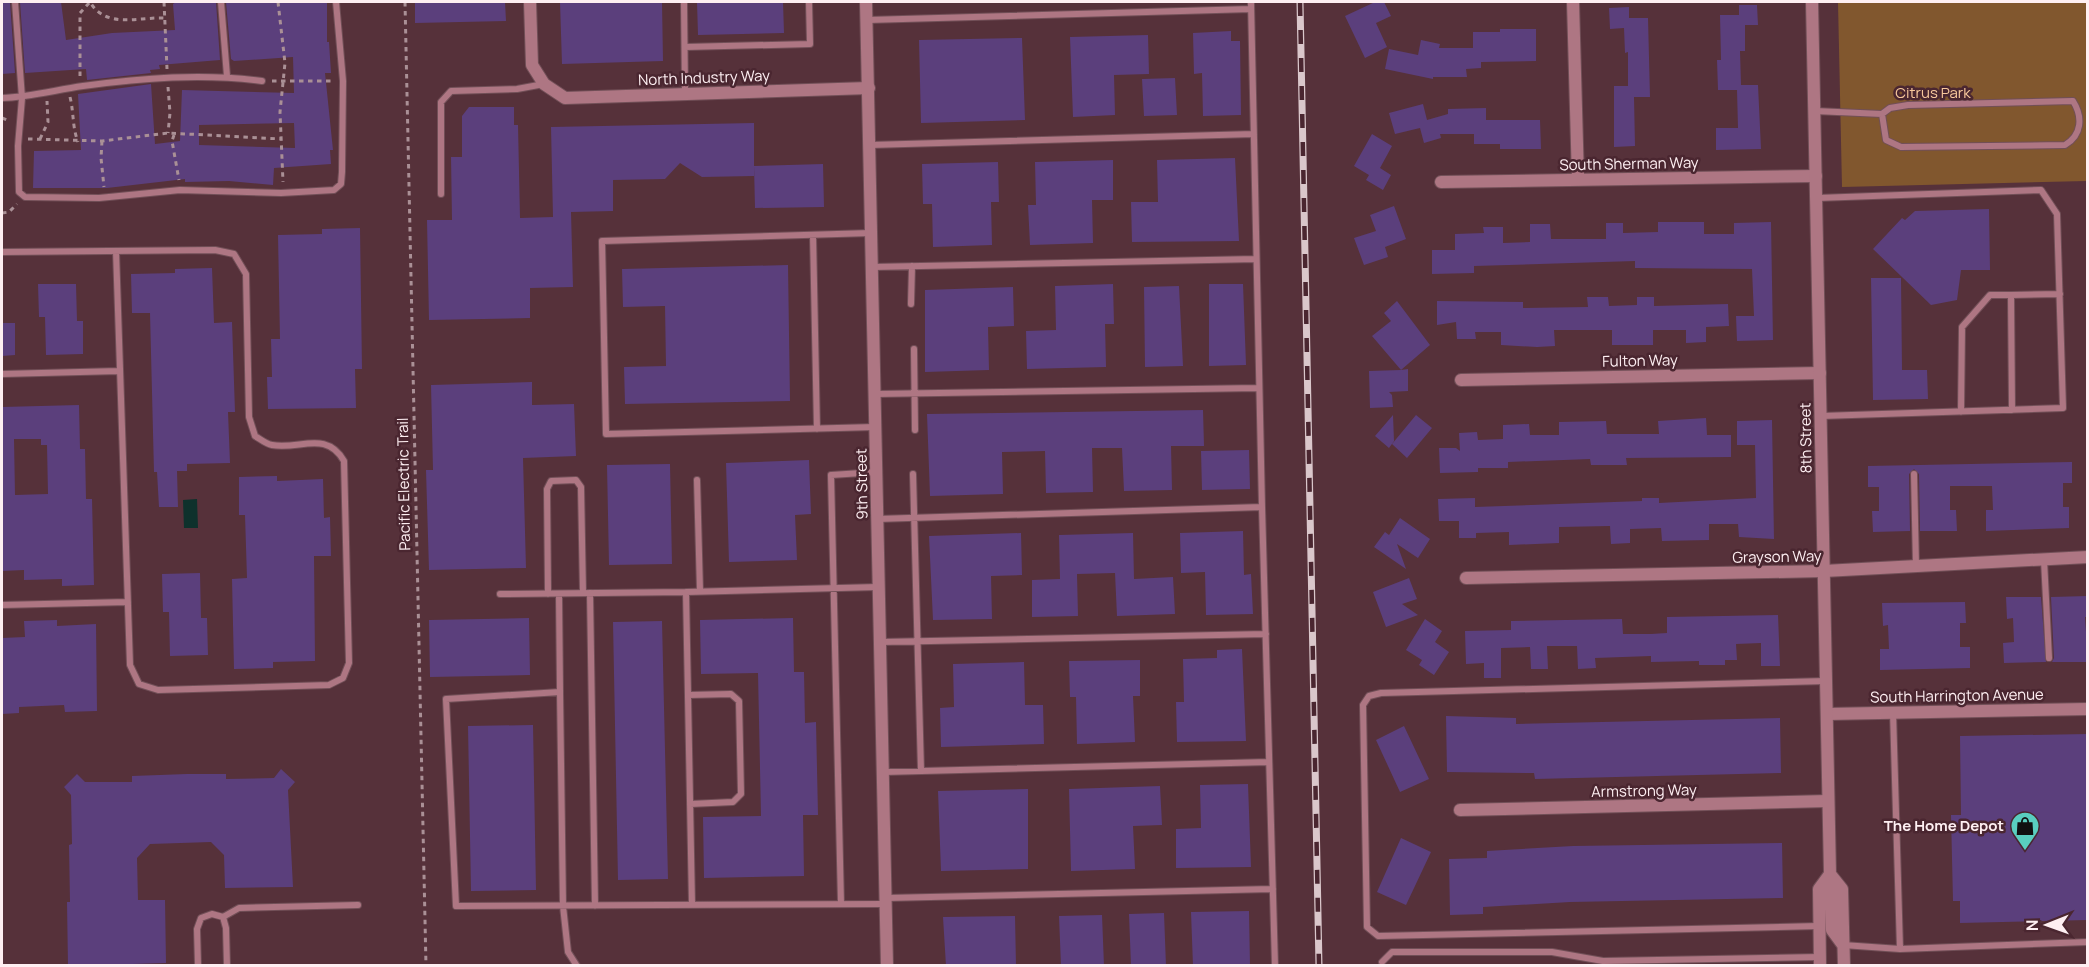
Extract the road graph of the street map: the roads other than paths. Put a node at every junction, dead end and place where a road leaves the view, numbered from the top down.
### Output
1 (15, 2) edge
2 (221, 2) edge
3 (336, 2) edge
4 (530, 2) edge
5 (684, 2) edge
6 (809, 2) edge
7 (867, 2) edge
8 (1251, 2) edge
9 (1574, 2) edge
10 (1812, 2) edge
11 (1251, 9) junction
12 (867, 20) junction
13 (685, 47) junction
14 (227, 76) junction
15 (262, 81) road end
16 (544, 84) junction
17 (869, 88) junction
18 (685, 94) junction
19 (2, 98) edge
20 (22, 98) junction
21 (1815, 111) junction
22 (1882, 114) junction
23 (1254, 134) junction
24 (870, 145) junction
25 (1816, 176) junction
26 (1578, 180) junction
27 (1441, 182) dead end
28 (441, 194) dead end
29 (1817, 198) junction
30 (872, 233) junction
31 (813, 235) junction
32 (116, 251) junction
33 (2, 252) edge
34 (1256, 259) junction
35 (912, 266) junction
36 (872, 267) junction
37 (2060, 294) junction
38 (2011, 295) junction
39 (911, 304) dead end
40 (914, 348) dead end
41 (119, 371) junction
42 (1820, 373) junction
43 (2, 374) edge
44 (1461, 380) dead end
45 (1258, 388) junction
46 (875, 394) junction
47 (914, 394) junction
48 (2012, 410) junction
49 (1961, 412) junction
50 (1821, 416) junction
51 (876, 427) junction
52 (817, 429) junction
53 (915, 430) dead end
54 (877, 472) junction
55 (913, 474) dead end
56 (1914, 474) dead end
57 (697, 480) dead end
58 (1262, 507) junction
59 (915, 518) junction
60 (878, 519) junction
61 (2088, 556) edge
62 (2044, 559) junction
63 (1916, 566) junction
64 (1824, 571) junction
65 (1466, 578) dead end
66 (879, 587) junction
67 (832, 588) junction
68 (700, 591) junction
69 (686, 592) junction
70 (586, 593) junction
71 (500, 594) dead end
72 (548, 594) junction
73 (559, 594) junction
74 (128, 602) junction
75 (2, 605) edge
76 (1266, 634) junction
77 (880, 642) junction
78 (918, 642) junction
79 (2049, 658) dead end
80 (1826, 681) junction
81 (560, 692) junction
82 (688, 695) junction
83 (2088, 709) edge
84 (1893, 712) junction
85 (1827, 714) junction
86 (1269, 762) junction
87 (921, 771) junction
88 (883, 772) junction
89 (1828, 801) junction
90 (690, 804) junction
91 (1460, 810) dead end
92 (1830, 874) junction
93 (1273, 889) junction
94 (885, 901) junction
95 (358, 904) dead end
96 (841, 904) junction
97 (692, 905) junction
98 (563, 906) junction
99 (595, 906) junction
100 (223, 917) junction
101 (1820, 926) junction
102 (2088, 942) edge
103 (1843, 945) junction
104 (1900, 949) junction
105 (1382, 962) dead end
106 (1823, 963) edge
107 (198, 966) edge
108 (227, 966) edge
109 (577, 966) edge
110 (887, 966) edge
111 (1275, 966) edge
112 (1844, 966) edge

1 - 20 lane
2 - 14 lane
3 - 20 lane
4 - 16 street
5 - 13 lane
6 - 13 lane
7 - 12 street, 9th Street
8 - 11 lane
9 - 26 street
10 - 21 street, 8th Street
11 - 12 lane
11 - 23 lane
12 - 17 street, 9th Street
13 - 18 lane
14 - 15 lane
14 - 20 lane
16 - 18 street, North Industry Way
16 - 28 lane
17 - 18 street, North Industry Way
17 - 24 street, 9th Street
19 - 20 lane
21 - 22 lane
21 - 25 street, 8th Street
22 - 22 lane
23 - 24 lane
23 - 34 lane
24 - 30 street, 9th Street
25 - 26 street, South Sherman Way
25 - 29 street, 8th Street
26 - 27 street, South Sherman Way
29 - 37 lane
29 - 42 street, 8th Street
30 - 31 lane
30 - 36 street, 9th Street
31 - 52 lane
31 - 52 lane
32 - 33 lane
32 - 41 lane
32 - 74 lane
34 - 35 lane
34 - 45 lane
35 - 36 lane
35 - 39 lane
36 - 46 street, 9th Street
37 - 38 lane
37 - 48 lane
38 - 48 lane
38 - 49 lane
40 - 47 lane
41 - 43 lane
41 - 74 lane
42 - 44 street, Fulton Way
42 - 50 street, 8th Street
45 - 47 lane
45 - 58 lane
46 - 47 lane
46 - 51 street, 9th Street
47 - 53 lane
48 - 49 lane
49 - 50 lane
50 - 64 street, 8th Street
51 - 52 lane
51 - 54 street, 9th Street
54 - 60 street, 9th Street
54 - 67 lane
55 - 59 lane
56 - 63 lane
57 - 68 lane
58 - 59 lane
58 - 76 lane
59 - 60 lane
59 - 78 lane
60 - 66 street, 9th Street
61 - 62 street, Grayson Way
62 - 63 street, Grayson Way
62 - 79 lane
63 - 64 street, Grayson Way
64 - 65 street, Grayson Way
64 - 80 street, 8th Street
66 - 67 lane
66 - 77 street, 9th Street
67 - 68 lane
67 - 96 lane
68 - 69 lane
69 - 70 lane
69 - 82 lane
70 - 72 lane
70 - 73 lane
70 - 99 lane
71 - 72 lane
72 - 73 lane
73 - 81 lane
74 - 75 lane
76 - 78 lane
76 - 86 lane
77 - 78 lane
77 - 88 street, 9th Street
78 - 87 lane
80 - 85 street, 8th Street
80 - 101 lane
81 - 98 lane
81 - 98 lane
82 - 90 lane
82 - 90 lane
83 - 84 street, South Harrington Avenue
84 - 85 street, South Harrington Avenue
84 - 104 lane
85 - 89 street, 8th Street
86 - 87 lane
86 - 93 lane
87 - 88 lane
88 - 94 street, 9th Street
89 - 91 street, Armstrong Way
89 - 92 street, 8th Street
90 - 97 lane
92 - 101 street, 8th Street
92 - 103 street, 8th Street
93 - 94 lane
93 - 111 lane
94 - 96 lane
94 - 110 street, 9th Street
95 - 100 lane
96 - 97 lane
97 - 99 lane
98 - 99 lane
98 - 109 lane
100 - 107 lane
100 - 108 lane
101 - 106 street, 8th Street
102 - 104 lane
103 - 104 lane
103 - 112 street, 8th Street
105 - 106 lane

